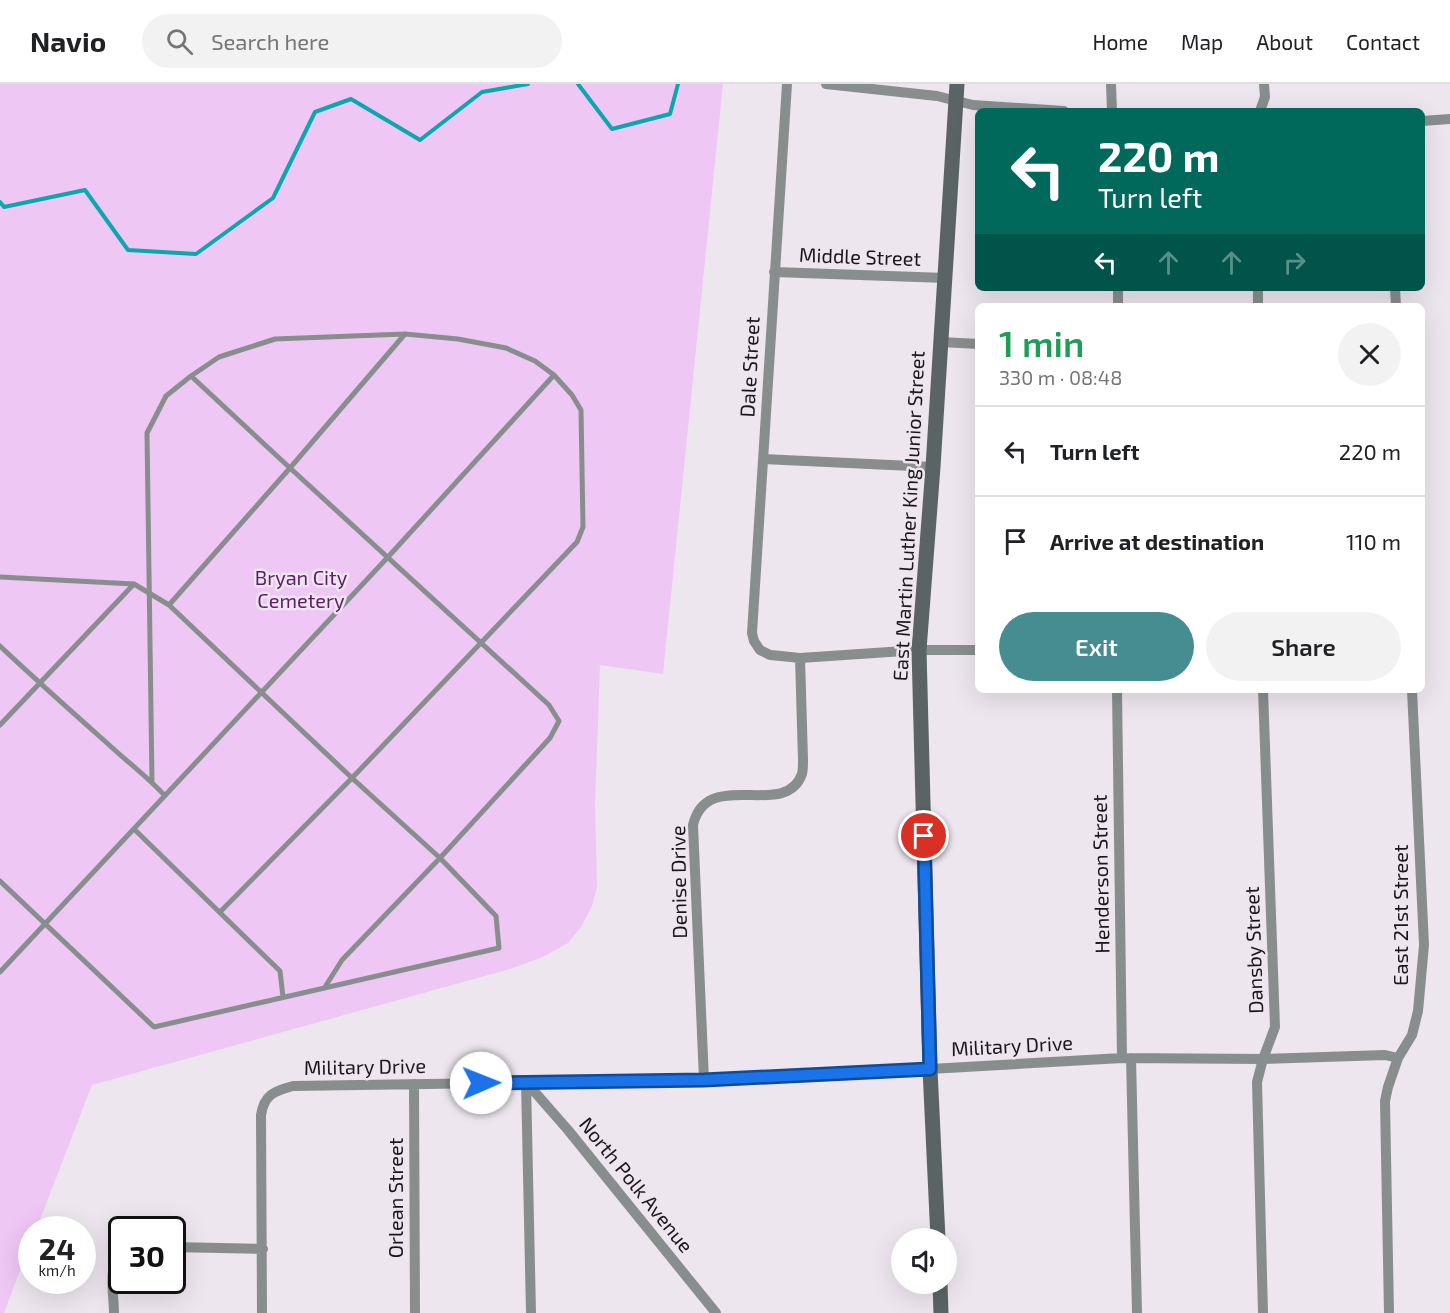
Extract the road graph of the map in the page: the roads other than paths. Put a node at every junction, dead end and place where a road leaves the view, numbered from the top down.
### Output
1 (787, 84) edge
2 (826, 84) edge
3 (957, 84) edge
4 (1111, 84) edge
5 (1264, 84) edge
6 (956, 101) junction
7 (1018, 108) edge
8 (1112, 108) edge
9 (1261, 108) edge
10 (1450, 119) edge
11 (1425, 121) edge
12 (774, 272) junction
13 (946, 278) junction
14 (405, 334) junction
15 (941, 342) junction
16 (975, 344) edge
17 (555, 375) junction
18 (191, 376) junction
19 (763, 459) junction
20 (290, 468) junction
21 (933, 468) junction
22 (387, 557) junction
23 (0, 577) edge
24 (134, 584) junction
25 (149, 592) junction
26 (169, 605) junction
27 (481, 643) junction
28 (0, 646) edge
29 (919, 650) junction
30 (975, 650) edge
31 (800, 658) junction
32 (40, 683) junction
33 (262, 692) junction
34 (1117, 693) edge
35 (1263, 693) edge
36 (1412, 693) edge
37 (0, 725) edge
38 (352, 778) junction
39 (152, 782) junction
40 (165, 796) junction
41 (134, 829) junction
42 (440, 858) junction
43 (0, 881) edge
44 (220, 912) junction
45 (46, 923) junction
46 (0, 972) edge
47 (325, 987) junction
48 (283, 997) junction
49 (1126, 1058) junction
50 (1398, 1058) junction
51 (1263, 1059) junction
52 (930, 1069) junction
53 (704, 1080) junction
54 (526, 1082) junction
55 (414, 1084) junction
56 (937, 1228) edge
57 (186, 1247) edge
58 (263, 1249) junction
59 (114, 1294) edge
60 (940, 1294) edge
61 (713, 1312) edge
62 (114, 1313) edge
63 (262, 1313) edge
64 (415, 1313) edge
65 (531, 1313) edge
66 (941, 1313) edge
67 (1137, 1313) edge
68 (1263, 1313) edge
69 (1389, 1313) edge

1 - 12 street, Dale Street
2 - 6 street
3 - 6 street, East Martin Luther King Junior Street
4 - 8 street
5 - 9 street
6 - 7 street
6 - 13 street, East Martin Luther King Junior Street
10 - 11 street
12 - 13 street, Middle Street
12 - 19 street, Dale Street
13 - 15 street, East Martin Luther King Junior Street
14 - 17 lane
14 - 18 lane
14 - 20 lane
15 - 16 street
15 - 21 street, East Martin Luther King Junior Street
17 - 22 lane
17 - 27 lane
18 - 20 lane
18 - 25 lane
19 - 21 street
19 - 31 street, Dale Street
20 - 22 lane
20 - 26 lane
21 - 29 street, East Martin Luther King Junior Street
22 - 27 lane
22 - 33 lane
23 - 24 lane
24 - 25 lane
24 - 32 lane
25 - 26 lane
25 - 39 lane
26 - 33 lane
27 - 38 lane
27 - 42 lane
28 - 32 lane
29 - 30 street
29 - 31 street
29 - 52 street, East Martin Luther King Junior Street
31 - 53 street, Denise Drive
32 - 37 lane
32 - 39 lane
33 - 38 lane
33 - 40 lane
34 - 49 street, Henderson Street
35 - 51 street, Dansby Street
36 - 50 street, East 21st Street
38 - 42 lane
38 - 44 lane
39 - 40 lane
40 - 41 lane
41 - 44 lane
41 - 45 lane
42 - 47 lane
42 - 47 lane
43 - 45 lane
44 - 48 lane
45 - 46 lane
45 - 48 lane
47 - 48 lane
49 - 51 street, Military Drive
49 - 52 street, Military Drive
49 - 67 street, Henderson Street
50 - 51 street, Military Drive
50 - 69 street, East 21st Street
51 - 68 street, Dansby Street
52 - 53 street, Military Drive
52 - 56 street, East Martin Luther King Junior Street
53 - 54 street, Military Drive
54 - 55 street, Military Drive
54 - 61 street, North Polk Avenue
54 - 65 street
55 - 58 street, Military Drive
55 - 64 street, Orlean Street
57 - 58 street
58 - 63 street
59 - 62 street
60 - 66 street

